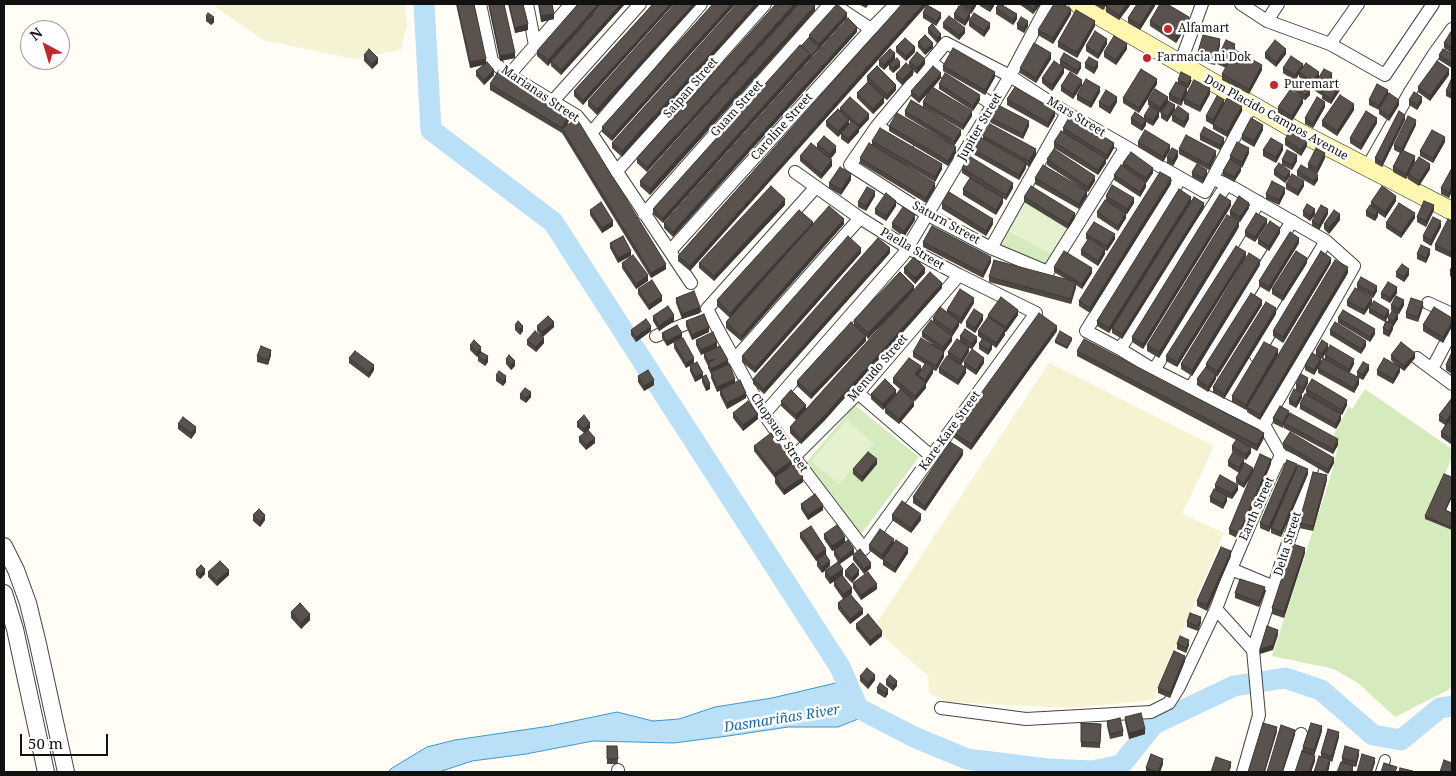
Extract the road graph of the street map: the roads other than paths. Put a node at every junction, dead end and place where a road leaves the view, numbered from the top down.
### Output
1 (480, 4) edge
2 (527, 4) edge
3 (571, 4) edge
4 (640, 4) edge
5 (701, 4) edge
6 (765, 4) edge
7 (831, 4) edge
8 (896, 4) edge
9 (1048, 4) edge
10 (1078, 4) edge
11 (1202, 4) edge
12 (1241, 4) edge
13 (1278, 4) edge
14 (1358, 4) edge
15 (1433, 4) edge
16 (1267, 21) junction
17 (871, 29) junction
18 (1452, 29) edge
19 (1330, 44) junction
20 (535, 45) junction
21 (930, 62) junction
22 (1180, 64) junction
23 (509, 75) junction
24 (1010, 76) junction
25 (553, 101) junction
26 (993, 105) junction
27 (1252, 105) junction
28 (1067, 113) junction
29 (877, 126) junction
30 (591, 133) junction
31 (1126, 147) junction
32 (919, 153) edge
33 (1367, 168) junction
34 (616, 172) junction
35 (795, 172) dead end
36 (1090, 176) edge
37 (1180, 179) junction
38 (1212, 179) junction
39 (1227, 184) junction
40 (1108, 185) junction
41 (815, 188) junction
42 (1259, 202) junction
43 (1069, 209) edge
44 (1452, 211) edge
45 (644, 214) junction
46 (928, 215) junction
47 (860, 218) junction
48 (1086, 219) junction
49 (1292, 221) junction
50 (1326, 241) junction
51 (908, 248) junction
52 (991, 248) junction
53 (670, 251) junction
54 (959, 275) junction
55 (692, 283) dead end
56 (1428, 303) dead end
57 (709, 311) junction
58 (1036, 312) joint
59 (1452, 314) edge
60 (1452, 331) edge
61 (656, 336) dead end
62 (1120, 349) junction
63 (1417, 358) edge
64 (734, 360) junction
65 (1251, 364) edge
66 (1432, 369) junction
67 (1154, 370) junction
68 (1452, 384) edge
69 (1190, 389) junction
70 (858, 393) junction
71 (764, 414) junction
72 (1264, 425) junction
73 (1281, 455) junction
74 (931, 456) junction
75 (794, 457) junction
76 (4, 546) edge
77 (864, 549) joint
78 (1230, 569) junction
79 (1274, 588) junction
80 (4, 593) edge
81 (1216, 608) junction
82 (1253, 650) junction
83 (941, 708) dead end
84 (1301, 734) dead end
85 (1385, 760) dead end
86 (46, 772) edge
87 (66, 772) edge
88 (1243, 772) edge
89 (1289, 772) edge
90 (1381, 772) edge

1 - 23 street, Marianas Street
2 - 20 street
3 - 20 street
4 - 25 street
5 - 30 street
6 - 34 street, Saipan Street
7 - 17 street
7 - 45 street, Guam Street
8 - 17 street, Caroline Street
9 - 24 street, Jupiter Street
10 - 22 main road, Don Placido Campos Avenue
11 - 22 street
12 - 16 street
13 - 16 street
14 - 19 street
15 - 19 street
16 - 19 street
17 - 53 street, Caroline Street
18 - 33 street
20 - 23 street
21 - 24 street, Mars Street
21 - 26 street
21 - 29 street
22 - 27 main road, Don Placido Campos Avenue
23 - 25 street, Marianas Street
24 - 26 street, Jupiter Street
24 - 28 street, Mars Street
25 - 30 street, Marianas Street
26 - 46 street, Jupiter Street
27 - 33 main road, Don Placido Campos Avenue
27 - 38 street
28 - 31 street, Mars Street
28 - 52 street
29 - 32 street
29 - 46 street, Saturn Street
30 - 34 street, Marianas Street
31 - 37 street, Mars Street
31 - 40 street
33 - 44 main road, Don Placido Campos Avenue
34 - 45 street, Marianas Street
35 - 41 street, Paella Street
36 - 40 street
37 - 38 street, Mars Street
37 - 62 street
38 - 39 street
39 - 42 street
39 - 62 street
40 - 48 street
41 - 47 street, Paella Street
41 - 57 street
42 - 49 street
42 - 67 street
43 - 48 street
45 - 53 street, Marianas Street
46 - 51 street, Jupiter Street
46 - 52 street, Saturn Street
47 - 51 street, Paella Street
47 - 64 street
48 - 52 street, Saturn Street
49 - 50 street
49 - 69 street
50 - 65 street
50 - 72 street
51 - 54 street, Paella Street
51 - 71 street, Jupiter Street
53 - 55 street, Marianas Street
54 - 58 street, Paella Street
54 - 70 street, Menudo Street
56 - 59 street
57 - 61 street
57 - 64 street, Chopsuey Street
58 - 74 street, Kare-Kare Street
60 - 66 street
62 - 67 street
63 - 66 street
64 - 71 street, Chopsuey Street
66 - 68 street
67 - 69 street
69 - 72 street
70 - 74 street
70 - 75 street, Menudo Street
71 - 75 street, Chopsuey Street
72 - 73 street
73 - 78 street, Earth Street
73 - 79 street, Delta Street
74 - 77 street, Kare-Kare Street
75 - 77 street, Chopsuey Street
76 - 87 street
78 - 79 street
78 - 81 street, Earth Street
79 - 82 street, Delta Street
80 - 86 street
81 - 82 street
81 - 83 street, Earth Street
82 - 88 street
84 - 89 street
85 - 90 street

